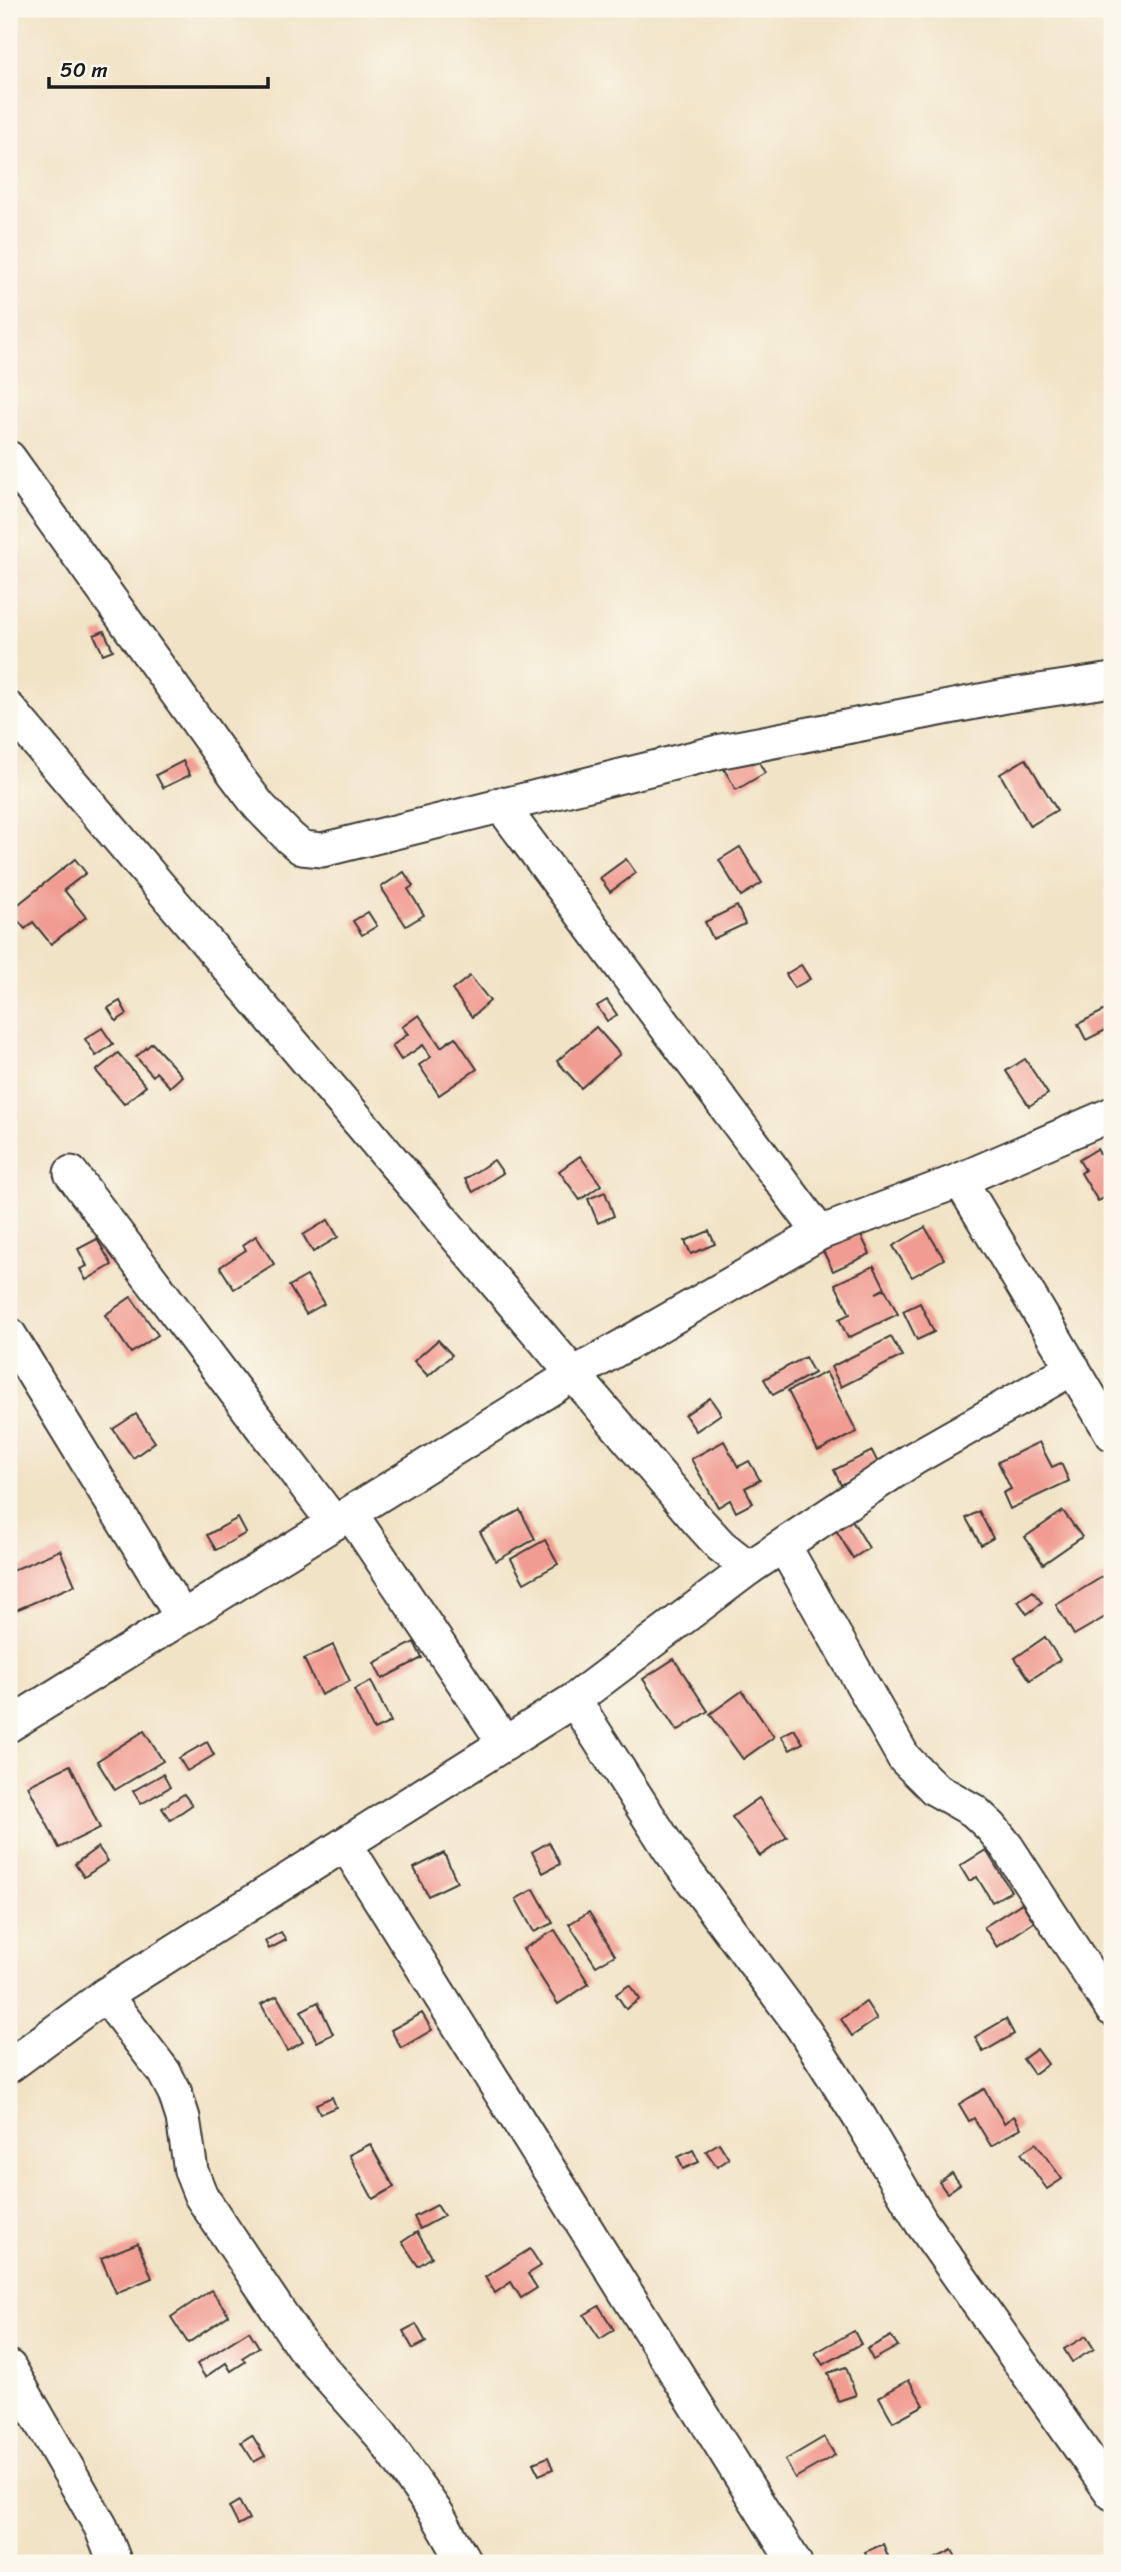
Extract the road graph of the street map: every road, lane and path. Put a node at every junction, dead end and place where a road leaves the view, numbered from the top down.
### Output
1 (9, 457) edge
2 (1112, 680) edge
3 (9, 709) edge
4 (500, 804) junction
5 (1112, 1114) edge
6 (71, 1173) dead end
7 (960, 1180) junction
8 (820, 1233) junction
9 (9, 1334) edge
10 (1073, 1368) junction
11 (574, 1374) junction
12 (1112, 1434) edge
13 (343, 1518) junction
14 (784, 1546) junction
15 (749, 1568) junction
16 (182, 1617) junction
17 (574, 1700) junction
18 (9, 1726) edge
19 (505, 1744) junction
20 (346, 1845) junction
21 (105, 1995) junction
22 (1112, 2009) edge
23 (9, 2066) edge
24 (9, 2367) edge
25 (1112, 2493) edge
26 (115, 2563) edge
27 (466, 2563) edge
28 (795, 2563) edge

1 - 4 street
2 - 4 street
3 - 11 street
4 - 8 street
5 - 7 street
6 - 13 street
7 - 8 street
7 - 10 street
8 - 11 street
9 - 16 street
10 - 12 street
10 - 14 street
11 - 13 street
11 - 15 street
13 - 16 street
13 - 19 street
14 - 15 street
14 - 22 street
15 - 17 street
16 - 18 street
17 - 19 street
17 - 25 street
19 - 20 street
20 - 21 street
20 - 28 street
21 - 23 street
21 - 27 street
24 - 26 street

